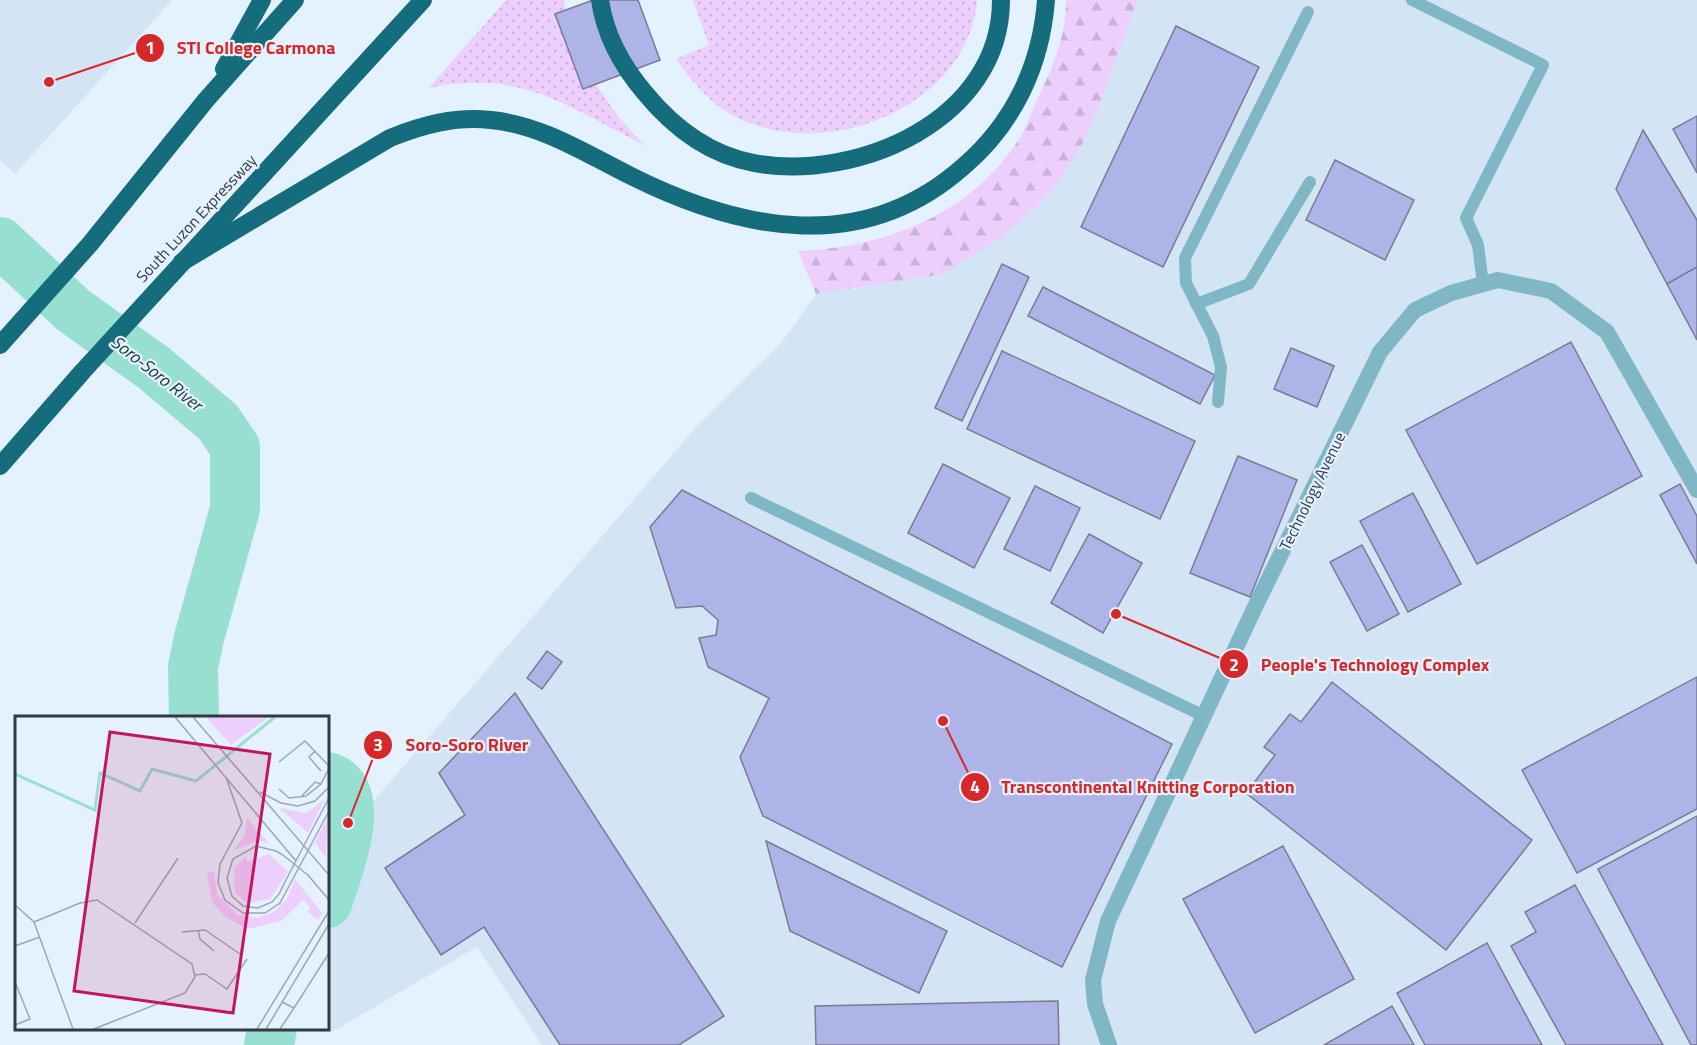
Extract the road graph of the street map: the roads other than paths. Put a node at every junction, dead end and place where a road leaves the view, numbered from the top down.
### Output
1 (262, 0) edge
2 (295, 0) edge
3 (423, 0) edge
4 (600, 0) edge
5 (1001, 0) edge
6 (1046, 0) edge
7 (1412, 0) edge
8 (1308, 12) dead end
9 (206, 100) junction
10 (1310, 182) dead end
11 (182, 262) junction
12 (1483, 284) junction
13 (1196, 304) junction
14 (0, 345) edge
15 (1218, 402) dead end
16 (0, 466) edge
17 (1697, 490) edge
18 (751, 498) dead end
19 (1204, 716) junction
20 (1109, 1045) edge

1 - 9 highway
2 - 9 highway
3 - 11 highway, South Luzon Expressway
4 - 5 highway
6 - 11 highway
7 - 12 lane
8 - 13 lane
9 - 14 highway
10 - 13 lane
11 - 16 highway, South Luzon Expressway
12 - 17 street, Technology Avenue
12 - 19 street, Technology Avenue
13 - 15 lane
18 - 19 lane
19 - 20 street, Technology Avenue

